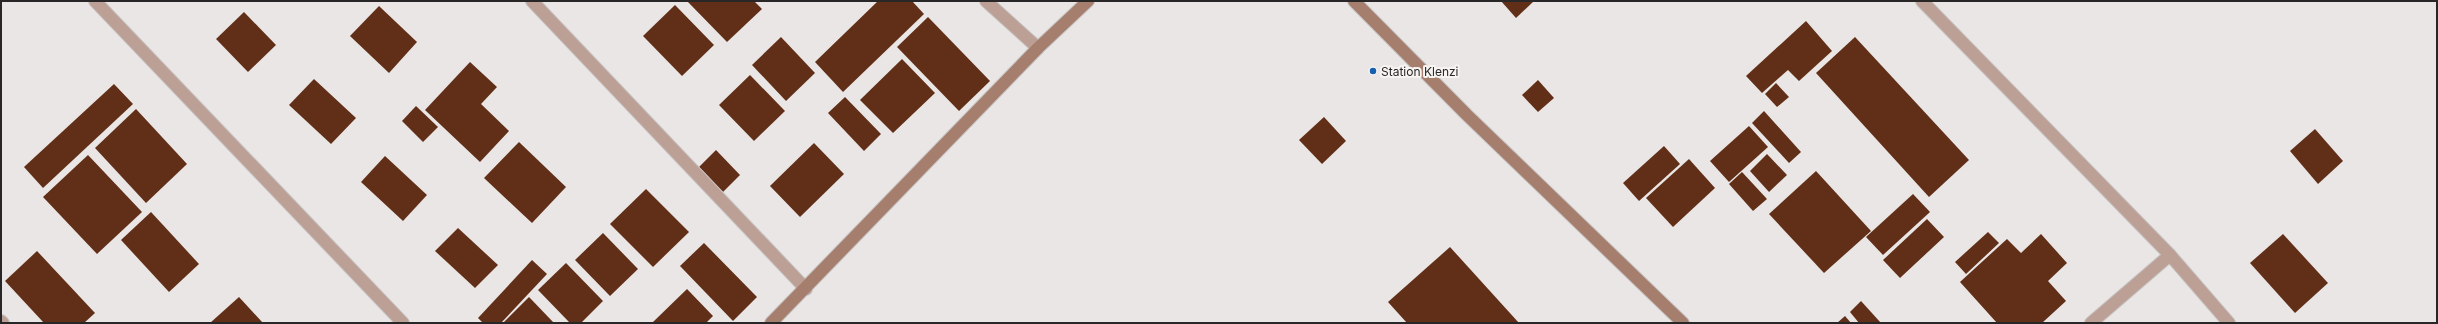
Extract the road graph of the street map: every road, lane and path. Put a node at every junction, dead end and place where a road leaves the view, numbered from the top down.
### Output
1 (95, 1) edge
2 (532, 1) edge
3 (986, 1) edge
4 (1088, 1) edge
5 (1354, 1) edge
6 (1922, 1) edge
7 (1038, 48) junction
8 (2170, 255) junction
9 (806, 289) junction
10 (403, 323) edge
11 (771, 323) edge
12 (1683, 323) edge
13 (2091, 323) edge
14 (2229, 323) edge

1 - 10 street
2 - 9 street
3 - 7 street
4 - 7 street
5 - 12 street
6 - 8 street
7 - 9 street
8 - 13 street
8 - 14 street
9 - 11 street

